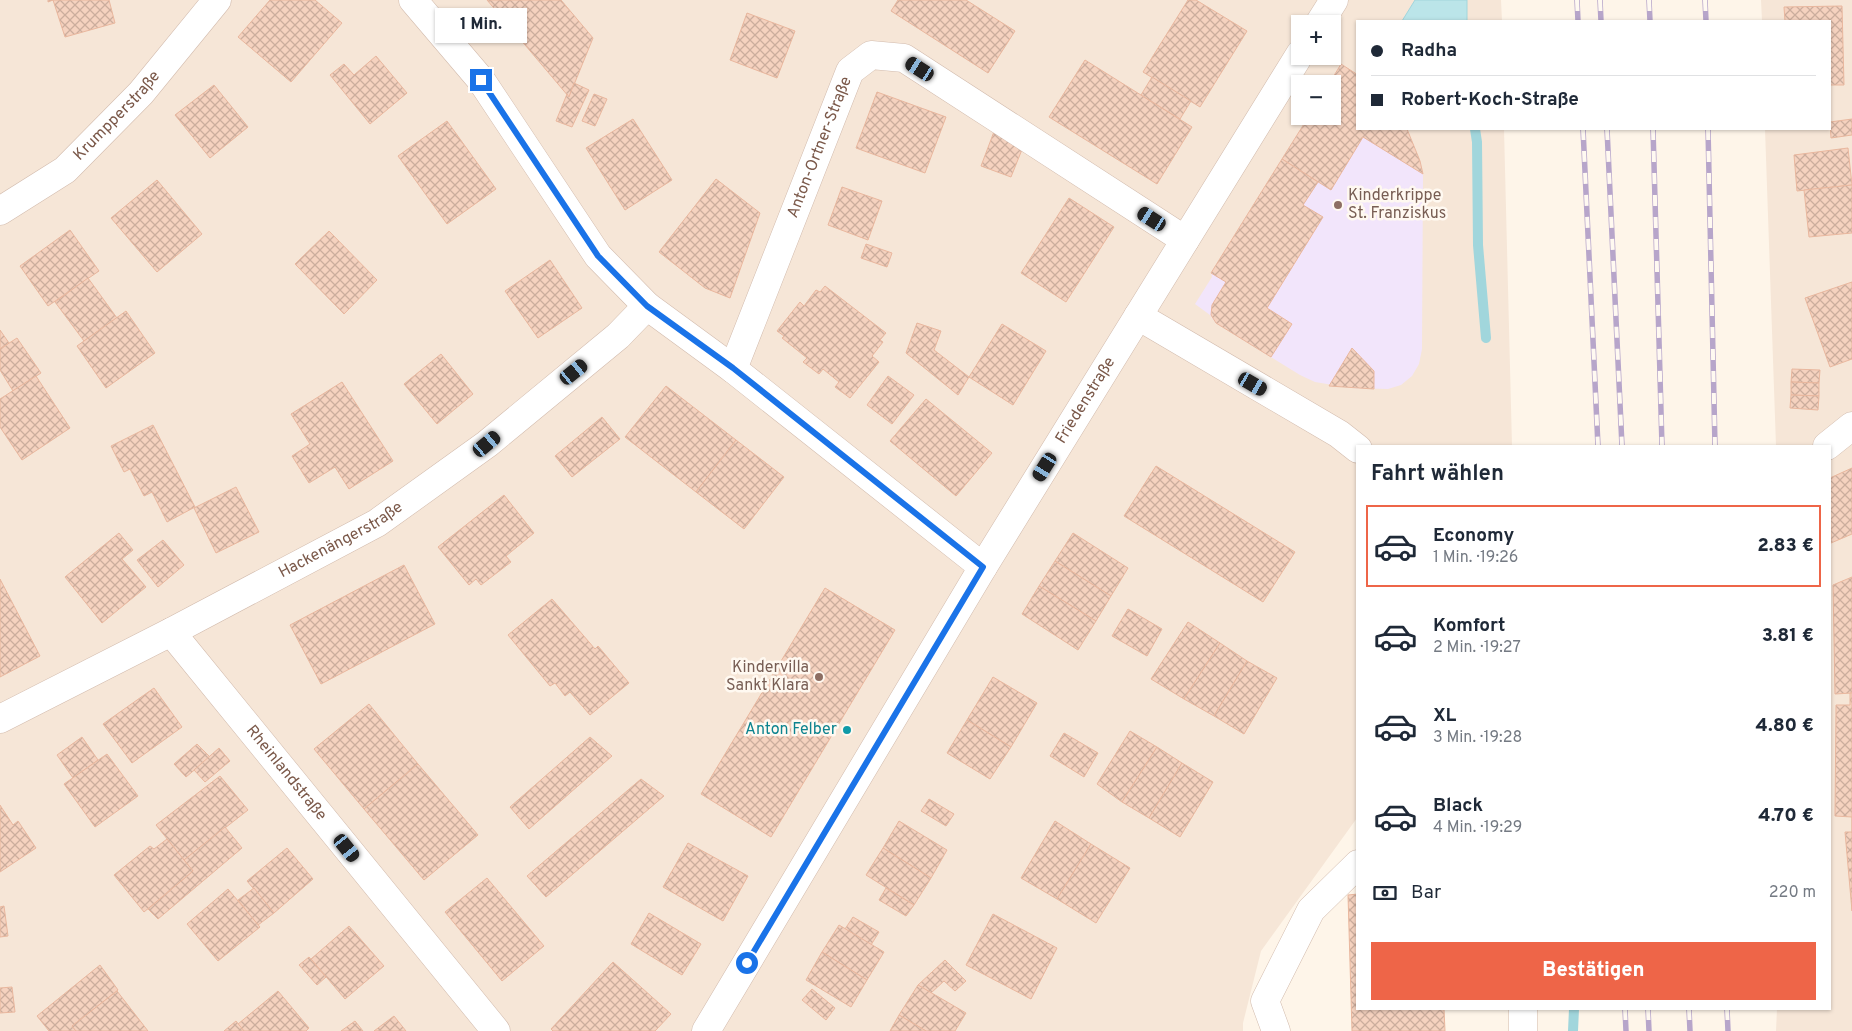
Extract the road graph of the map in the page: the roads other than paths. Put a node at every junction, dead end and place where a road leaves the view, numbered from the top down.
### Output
1 (218, 0) edge
2 (413, 0) edge
3 (1293, 65) edge
4 (0, 211) edge
5 (1185, 240) junction
6 (647, 306) junction
7 (1138, 316) junction
8 (733, 368) junction
9 (1852, 426) edge
10 (1828, 445) edge
11 (1356, 448) edge
12 (983, 567) junction
13 (171, 632) junction
14 (0, 719) edge
15 (1356, 866) edge
16 (1523, 1010) edge
17 (496, 1031) edge
18 (706, 1031) edge
19 (1276, 1031) edge
20 (1523, 1031) edge

1 - 4 street, Krumpperstraße
2 - 6 street
3 - 5 street, Friedenstraße
5 - 7 street, Friedenstraße
5 - 8 street, Anton-Ortner-Straße
6 - 8 street
6 - 13 street, Hackenängerstraße
7 - 11 street
7 - 12 street, Friedenstraße
8 - 12 street
9 - 10 street
12 - 18 street, Friedenstraße
13 - 14 street, Hackenängerstraße
13 - 17 street, Rheinlandstraße
15 - 19 street
16 - 20 street

